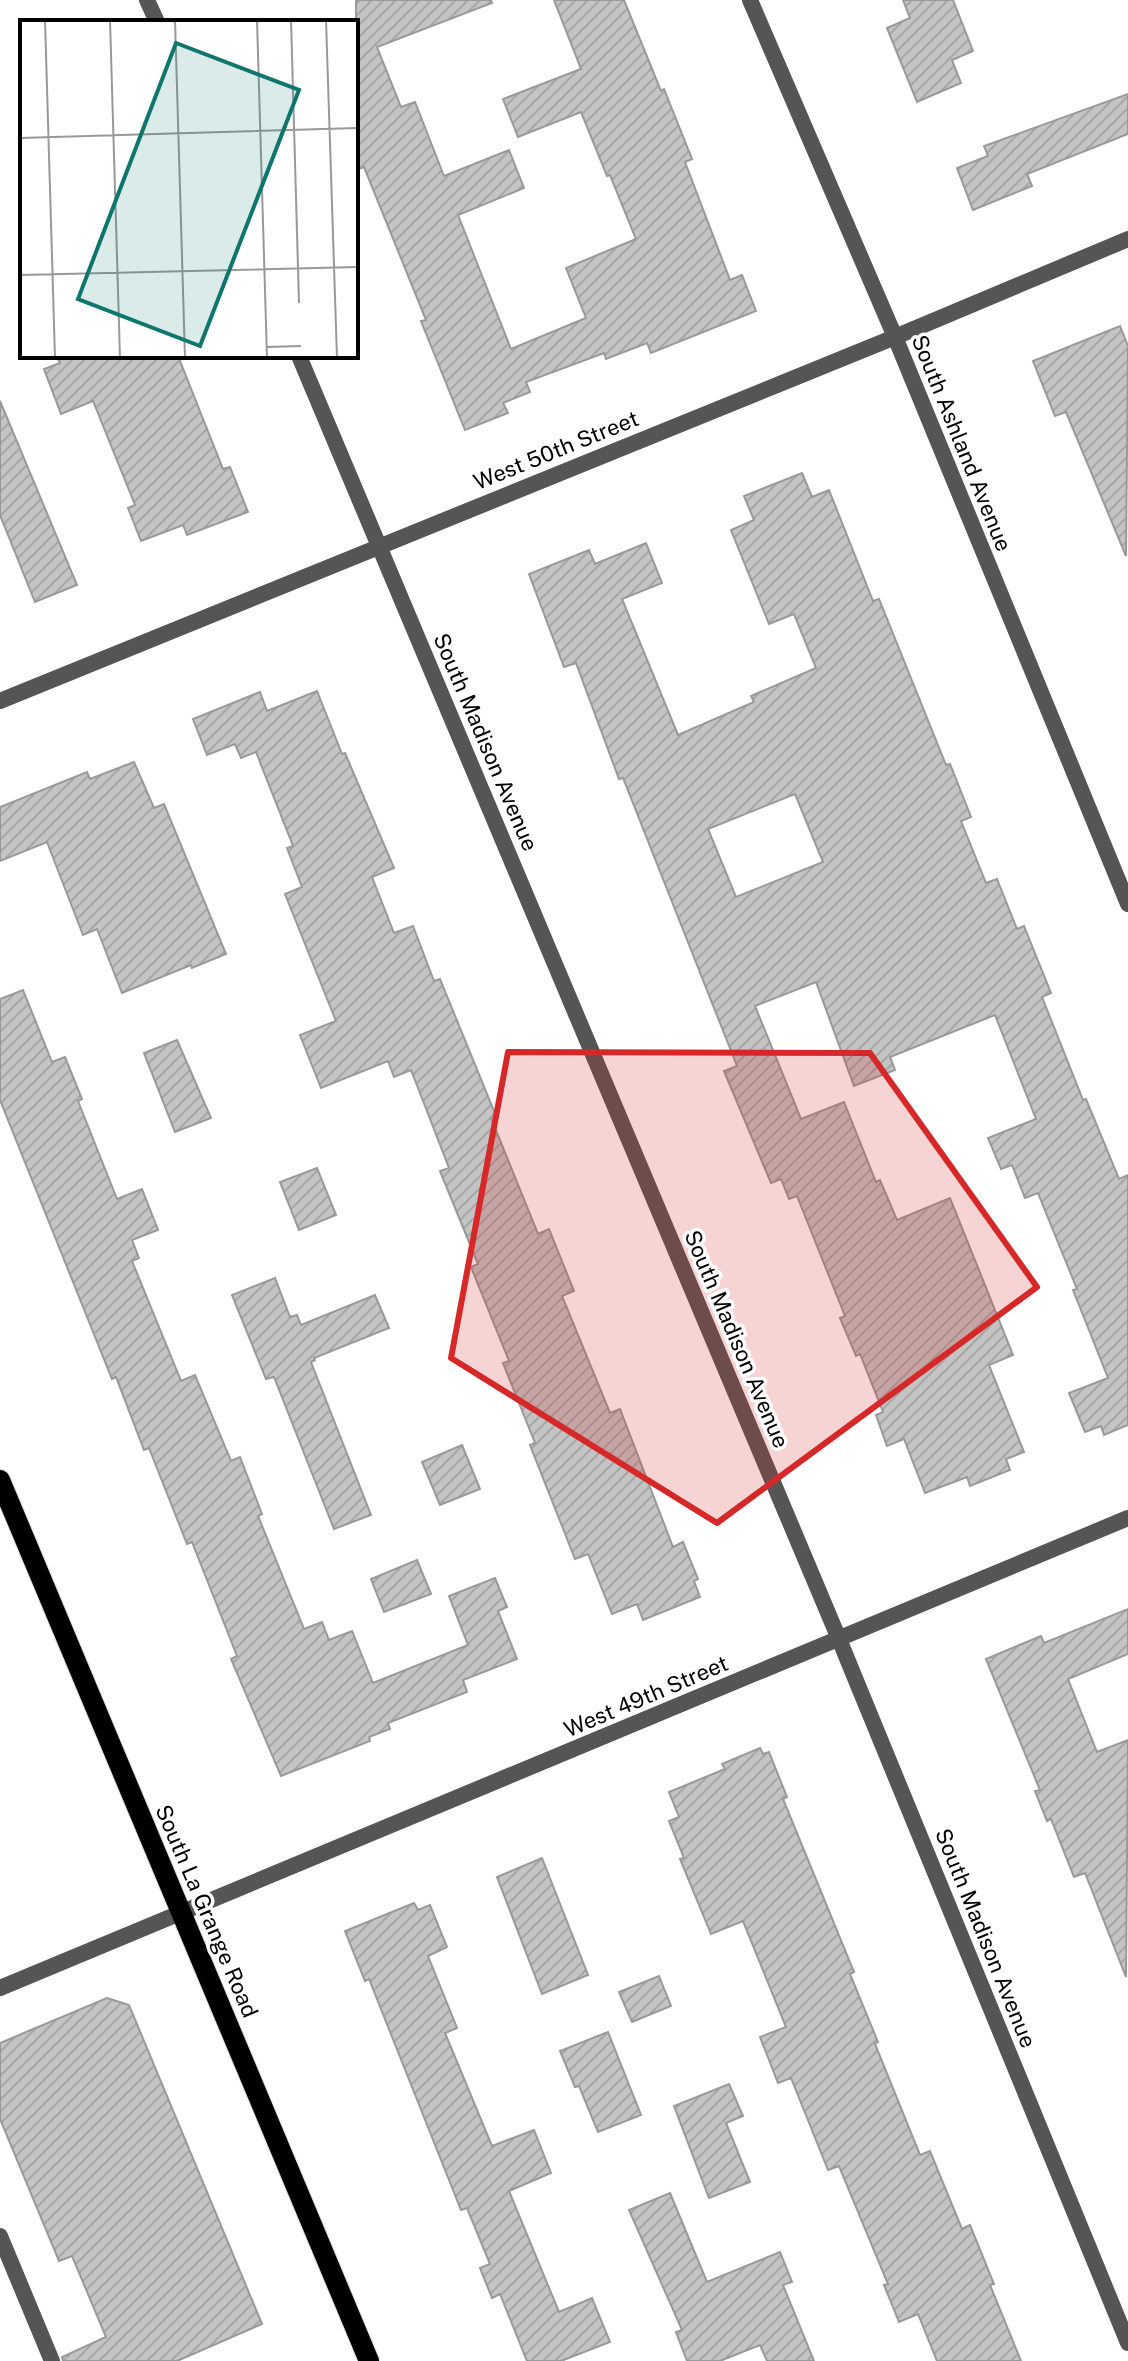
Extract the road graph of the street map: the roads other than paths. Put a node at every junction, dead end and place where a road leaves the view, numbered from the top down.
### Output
1 (147, 0) edge
2 (750, 0) edge
3 (156, 20) edge
4 (1128, 239) edge
5 (895, 337) junction
6 (300, 358) edge
7 (379, 545) junction
8 (0, 701) edge
9 (1128, 904) edge
10 (0, 1480) edge
11 (1128, 1518) edge
12 (839, 1639) junction
13 (181, 1913) junction
14 (0, 1988) edge
15 (0, 2236) edge
16 (1128, 2343) edge
17 (52, 2361) edge
18 (369, 2361) edge

1 - 3 street
2 - 5 street, South Ashland Avenue
4 - 5 street, West 50th Street
5 - 7 street, West 50th Street
5 - 9 street, South Ashland Avenue
6 - 7 street, South Madison Avenue
7 - 8 street, West 50th Street
7 - 12 street, South Madison Avenue
10 - 13 main road, South La Grange Road
11 - 12 street, West 49th Street
12 - 13 street, West 49th Street
12 - 16 street, South Madison Avenue
13 - 14 street, West 49th Street
13 - 18 main road, South La Grange Road
15 - 17 street

